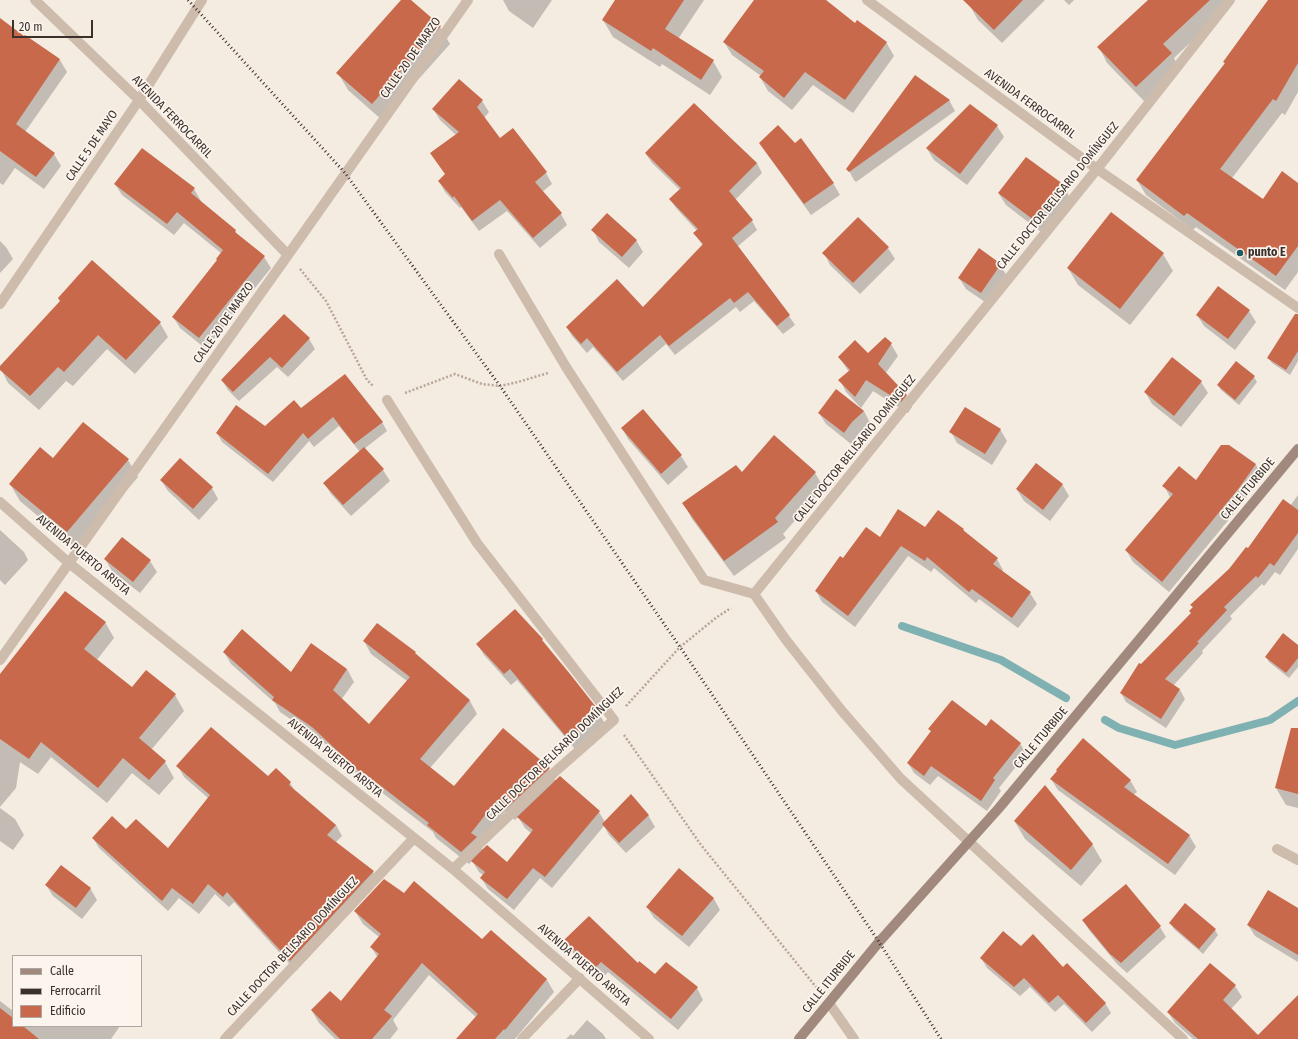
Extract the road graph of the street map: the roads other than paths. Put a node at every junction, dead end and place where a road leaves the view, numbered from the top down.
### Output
1 (34, 0) edge
2 (202, 0) edge
3 (468, 0) edge
4 (867, 0) edge
5 (1230, 0) edge
6 (139, 100) junction
7 (1097, 169) junction
8 (499, 254) dead end
9 (288, 255) junction
10 (0, 304) edge
11 (1298, 308) edge
12 (386, 400) road end
13 (1298, 448) edge
14 (0, 502) edge
15 (69, 563) junction
16 (754, 594) junction
17 (0, 660) edge
18 (414, 838) junction
19 (969, 841) junction
20 (1277, 849) dead end
21 (1298, 860) edge
22 (454, 869) junction
23 (580, 978) junction
24 (829, 1003) junction
25 (225, 1039) edge
26 (522, 1039) edge
27 (649, 1039) edge
28 (798, 1039) edge
29 (854, 1039) edge
30 (1183, 1039) edge

1 - 6 street, AVENIDA FERROCARRIL
2 - 6 street, CALLE 5 DE MAYO
3 - 9 street, CALLE 20 DE MARZO
4 - 7 street, AVENIDA FERROCARRIL
5 - 7 street, CALLE DOCTOR BELISARIO DOMÍNGUEZ
6 - 9 street, AVENIDA FERROCARRIL
6 - 10 street, CALLE 5 DE MAYO
7 - 11 street, AVENIDA FERROCARRIL
7 - 16 street, CALLE DOCTOR BELISARIO DOMÍNGUEZ
8 - 16 street
9 - 15 street, CALLE 20 DE MARZO
12 - 22 street, CALLE DOCTOR BELISARIO DOMÍNGUEZ
13 - 19 street, CALLE ITURBIDE
14 - 15 street, AVENIDA PUERTO ARISTA
15 - 17 street, CALLE 20 DE MARZO
15 - 18 street, AVENIDA PUERTO ARISTA
16 - 19 street
18 - 22 street, AVENIDA PUERTO ARISTA
18 - 25 street, CALLE DOCTOR BELISARIO DOMÍNGUEZ
19 - 24 street, CALLE ITURBIDE
19 - 30 street
20 - 21 street
22 - 23 street, AVENIDA PUERTO ARISTA
23 - 26 street
23 - 27 street, AVENIDA PUERTO ARISTA
24 - 28 street, CALLE ITURBIDE
24 - 29 street

